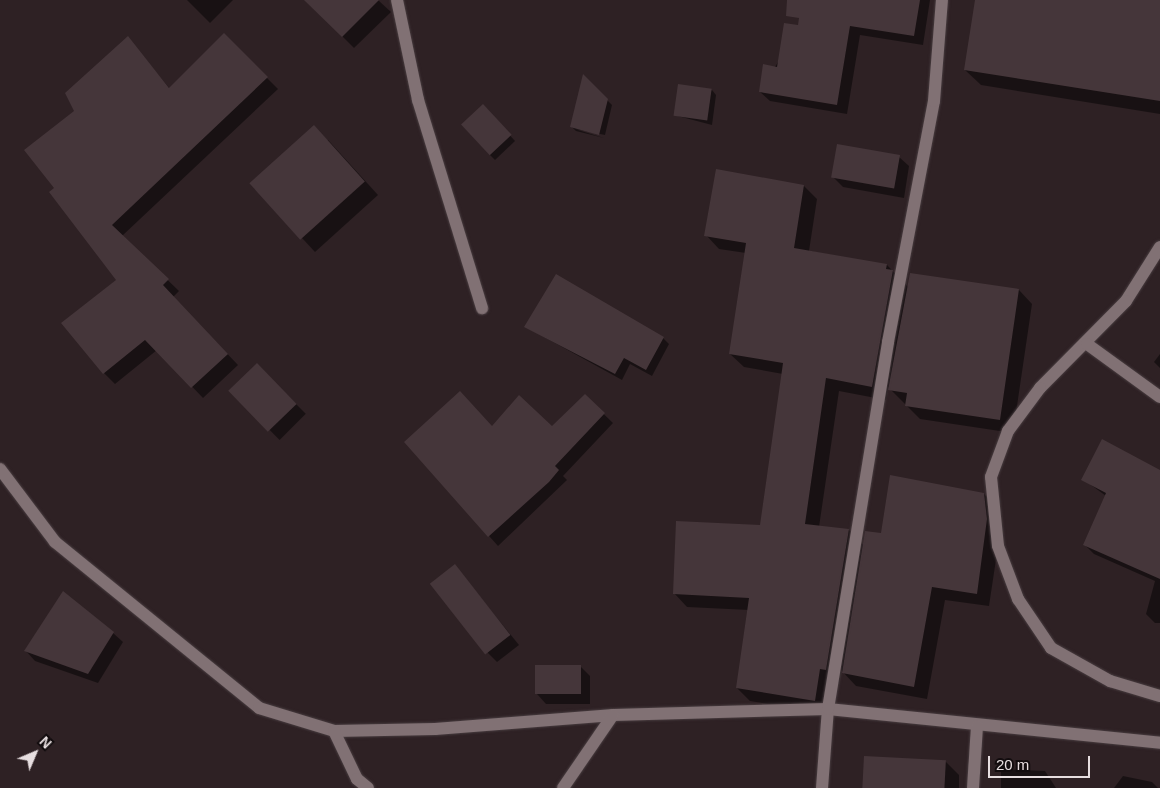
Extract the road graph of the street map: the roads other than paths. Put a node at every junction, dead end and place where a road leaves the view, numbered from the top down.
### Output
1 (397, 0) edge
2 (942, 0) edge
3 (1160, 247) edge
4 (482, 308) dead end
5 (1087, 344) junction
6 (1160, 397) edge
7 (0, 469) edge
8 (1160, 696) edge
9 (828, 709) junction
10 (613, 715) junction
11 (977, 726) junction
12 (334, 731) junction
13 (1160, 743) edge
14 (368, 788) edge
15 (563, 788) edge
16 (822, 788) edge
17 (973, 788) edge

1 - 4 street
2 - 9 street
3 - 5 street
5 - 6 street
5 - 8 street
7 - 12 street
9 - 10 street
9 - 11 street
9 - 16 street
10 - 12 street
10 - 15 street
11 - 13 street
11 - 17 street
12 - 14 street

